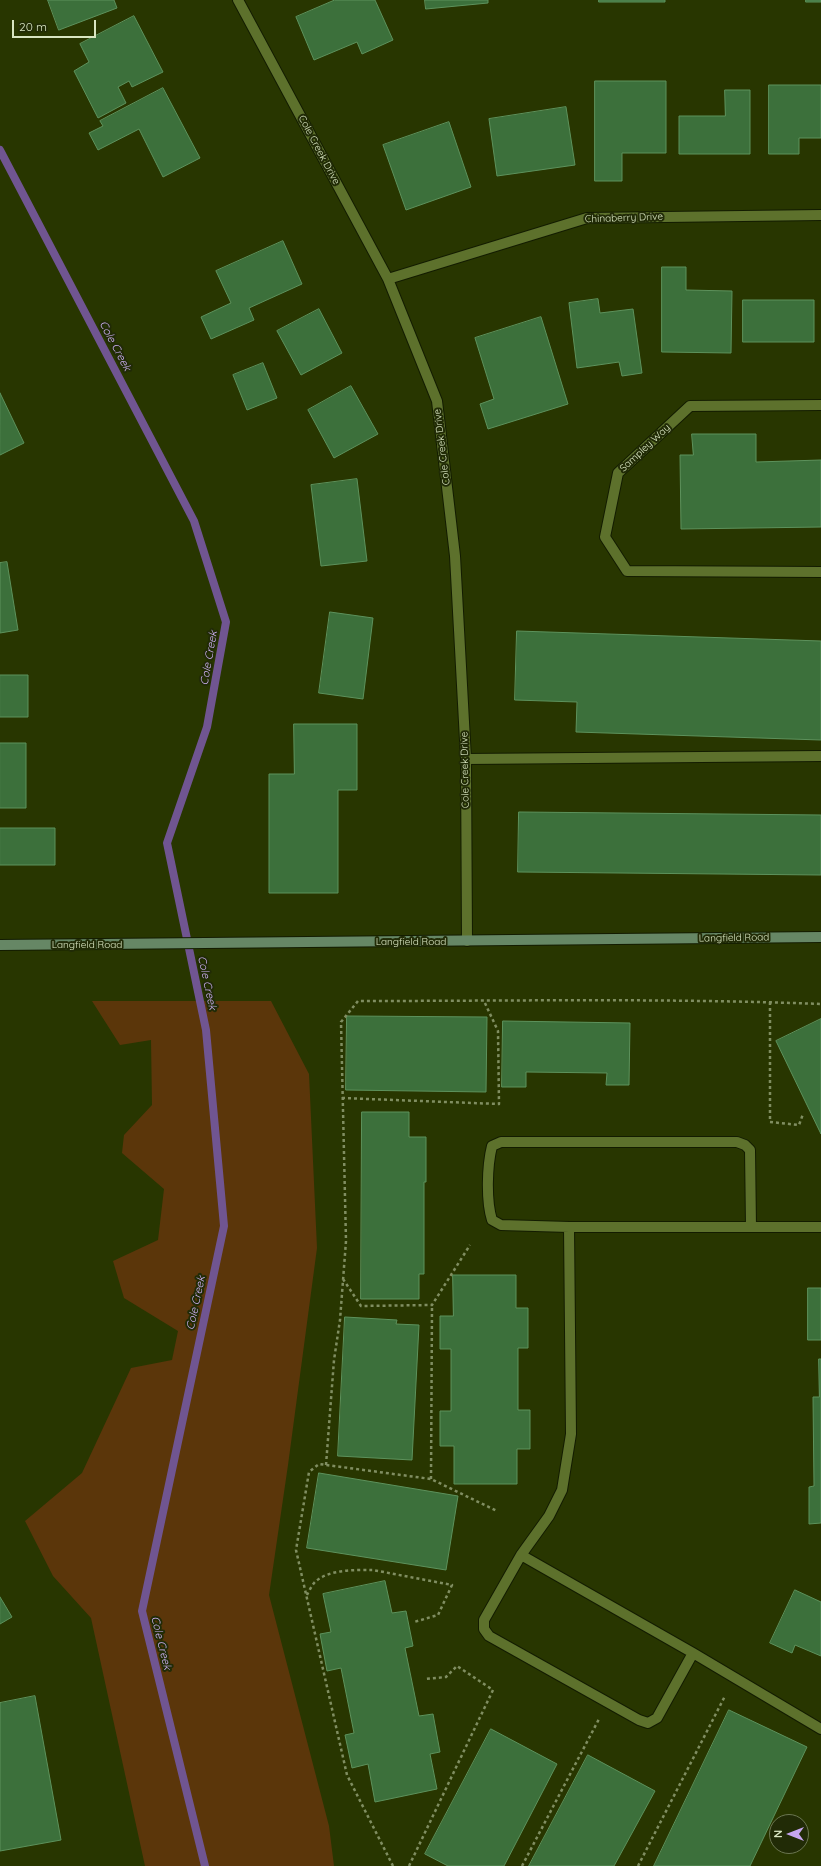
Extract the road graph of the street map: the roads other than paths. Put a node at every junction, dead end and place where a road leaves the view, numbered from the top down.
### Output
1 (238, 0) edge
2 (821, 215) edge
3 (388, 279) junction
4 (821, 406) edge
5 (821, 572) edge
6 (821, 756) edge
7 (466, 759) junction
8 (821, 937) edge
9 (467, 941) junction
10 (0, 945) edge
11 (568, 1227) junction
12 (751, 1227) junction
13 (821, 1228) edge
14 (521, 1555) junction
15 (694, 1653) junction
16 (821, 1729) edge

1 - 3 street, Cole Creek Drive
2 - 3 street, Chinaberry Drive
3 - 7 street, Cole Creek Drive
4 - 5 street, Sampley Way
6 - 7 street
7 - 9 street, Cole Creek Drive
8 - 9 street, Langfield Road
9 - 10 street, Langfield Road
11 - 12 street
11 - 12 street
11 - 14 street
12 - 13 street
14 - 15 street
14 - 15 street
15 - 16 street

